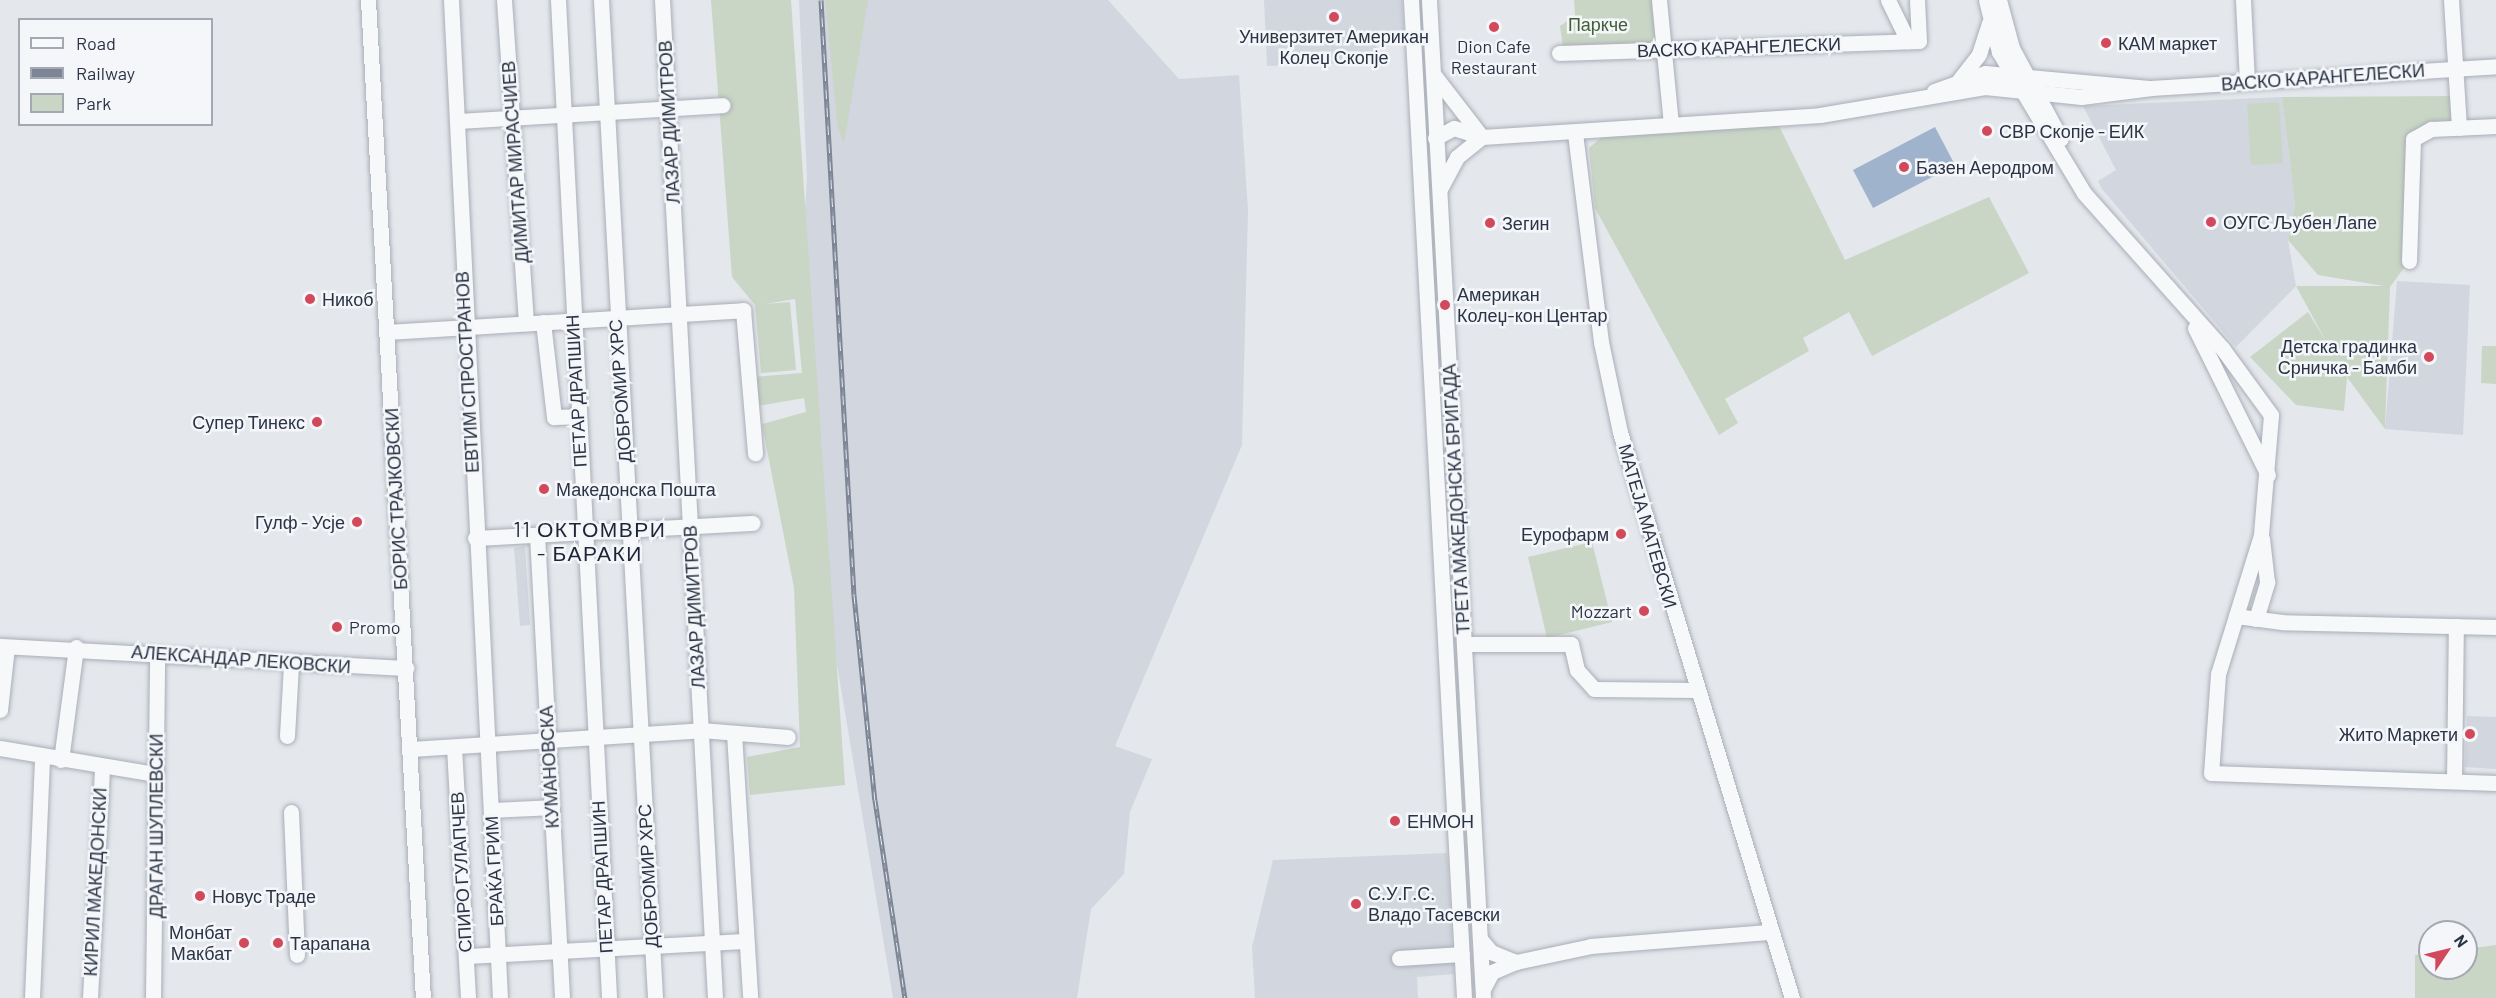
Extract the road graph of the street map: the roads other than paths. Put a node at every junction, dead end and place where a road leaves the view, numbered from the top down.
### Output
1 (368, 0) edge
2 (451, 0) edge
3 (504, 0) edge
4 (558, 0) edge
5 (601, 0) edge
6 (662, 0) edge
7 (1411, 0) edge
8 (1429, 0) edge
9 (1659, 0) edge
10 (1888, 0) edge
11 (1917, 0) edge
12 (1986, 0) edge
13 (1999, 0) edge
14 (2243, 0) edge
15 (2451, 0) edge
16 (1989, 23) junction
17 (1913, 41) junction
18 (1663, 49) junction
19 (1559, 53) dead end
20 (2496, 66) edge
21 (2455, 68) junction
22 (1433, 74) junction
23 (2011, 75) junction
24 (1959, 80) junction
25 (2247, 82) junction
26 (2028, 85) junction
27 (2151, 88) junction
28 (2081, 98) junction
29 (1910, 104) junction
30 (723, 105) dead end
31 (670, 108) junction
32 (606, 113) junction
33 (561, 117) junction
34 (514, 119) junction
35 (457, 121) junction
36 (1671, 124) junction
37 (2496, 126) edge
38 (2056, 127) junction
39 (2458, 128) junction
40 (1575, 133) junction
41 (1482, 137) junction
42 (1417, 138) junction
43 (1435, 138) junction
44 (2072, 169) junction
45 (1440, 190) junction
46 (2409, 261) dead end
47 (2177, 298) junction
48 (679, 314) junction
49 (615, 318) junction
50 (572, 320) junction
51 (543, 322) junction
52 (525, 323) junction
53 (463, 327) junction
54 (386, 332) junction
55 (578, 416) junction
56 (755, 454) dead end
57 (2269, 478) junction
58 (753, 523) dead end
59 (689, 525) junction
60 (629, 530) junction
61 (585, 532) junction
62 (537, 535) junction
63 (2261, 535) junction
64 (475, 538) junction
65 (2236, 616) junction
66 (2256, 619) junction
67 (2456, 626) junction
68 (2496, 627) edge
69 (1464, 644) junction
70 (76, 646) junction
71 (3, 647) edge
72 (157, 654) junction
73 (291, 664) junction
74 (406, 668) junction
75 (1698, 690) junction
76 (0, 710) edge
77 (701, 730) junction
78 (734, 733) junction
79 (640, 734) junction
80 (287, 736) dead end
81 (594, 737) junction
82 (788, 737) dead end
83 (548, 740) junction
84 (488, 744) junction
85 (454, 747) junction
86 (0, 748) edge
87 (411, 749) junction
88 (42, 756) junction
89 (61, 760) junction
90 (102, 767) junction
91 (156, 774) junction
92 (2454, 781) junction
93 (2496, 783) edge
94 (552, 807) junction
95 (491, 810) junction
96 (291, 812) dead end
97 (1770, 932) junction
98 (1481, 940) junction
99 (746, 941) junction
100 (712, 943) junction
101 (652, 946) junction
102 (606, 948) junction
103 (560, 951) junction
104 (498, 954) junction
105 (1462, 954) junction
106 (297, 955) dead end
107 (466, 956) junction
108 (1399, 958) dead end
109 (1516, 962) junction
110 (1483, 993) edge
111 (32, 998) edge
112 (90, 998) edge
113 (153, 998) edge
114 (423, 998) edge
115 (468, 998) edge
116 (500, 998) edge
117 (562, 998) edge
118 (609, 998) edge
119 (655, 998) edge
120 (715, 998) edge
121 (750, 998) edge
122 (1464, 998) edge
123 (1792, 998) edge

1 - 54 street, БОРИС ТРАЈКОВСКИ
2 - 35 street, ЕВТИМ СПРОСТРАНОВ
3 - 34 street, ДИМИТАР МИРАСЧИЕВ
4 - 33 street, ПЕТАР ДРАПШИН
5 - 32 street, ДОБРОМИР ХРС
6 - 31 street, ЛАЗАР ДИМИТРОВ
7 - 42 street, ТРЕТА МАКЕДОНСКА БРИГАДА
8 - 22 street, ТРЕТА МАКЕДОНСКА БРИГАДА
9 - 18 street
10 - 17 street
11 - 17 street
12 - 16 street
13 - 26 street
14 - 25 street
15 - 21 street
16 - 23 street
16 - 24 street
17 - 18 street, ВАСКО КАРАНГЕЛЕСКИ
18 - 19 street, ВАСКО КАРАНГЕЛЕСКИ
18 - 36 street
20 - 21 street, ВАСКО КАРАНГЕЛЕСКИ
21 - 25 street, ВАСКО КАРАНГЕЛЕСКИ
21 - 39 street
22 - 41 street
22 - 43 street, ТРЕТА МАКЕДОНСКА БРИГАДА
23 - 24 street, ВАСКО КАРАНГЕЛЕСКИ
23 - 26 street
24 - 29 street, ВАСКО КАРАНГЕЛЕСКИ
25 - 27 street, ВАСКО КАРАНГЕЛЕСКИ
26 - 27 street, ВАСКО КАРАНГЕЛЕСКИ
26 - 28 street, ВАСКО КАРАНГЕЛЕСКИ
26 - 29 street, ВАСКО КАРАНГЕЛЕСКИ
26 - 38 street
26 - 44 street
27 - 28 street, ВАСКО КАРАНГЕЛЕСКИ
28 - 38 street
29 - 36 street, ВАСКО КАРАНГЕЛЕСКИ
30 - 31 street
31 - 32 street
31 - 48 street, ЛАЗАР ДИМИТРОВ
32 - 33 street
32 - 49 street, ДОБРОМИР ХРС
33 - 34 street
33 - 50 street, ПЕТАР ДРАПШИН
34 - 35 street
34 - 52 street, ДИМИТАР МИРАСЧИЕВ
35 - 53 street, ЕВТИМ СПРОСТРАНОВ
36 - 40 street, ВАСКО КАРАНГЕЛЕСКИ
37 - 39 street
38 - 44 street
39 - 46 street
40 - 41 street
40 - 75 street, МАТЕЈА МАТЕВСКИ
41 - 43 street
41 - 45 street
42 - 43 street
42 - 105 street, ТРЕТА МАКЕДОНСКА БРИГАДА
43 - 45 street, ТРЕТА МАКЕДОНСКА БРИГАДА
44 - 47 street
45 - 69 street, ТРЕТА МАКЕДОНСКА БРИГАДА
47 - 57 street
47 - 57 street
48 - 49 street
48 - 56 street
48 - 59 street, ЛАЗАР ДИМИТРОВ
49 - 50 street
49 - 60 street, ДОБРОМИР ХРС
50 - 51 street
50 - 55 street, ПЕТАР ДРАПШИН
51 - 52 street
51 - 55 street
52 - 53 street
53 - 54 street
53 - 64 street, ЕВТИМ СПРОСТРАНОВ
54 - 74 street, БОРИС ТРАЈКОВСКИ
55 - 61 street, ПЕТАР ДРАПШИН
57 - 63 street
58 - 59 street
59 - 60 street
59 - 77 street, ЛАЗАР ДИМИТРОВ
60 - 61 street
60 - 79 street, ДОБРОМИР ХРС
61 - 62 street
61 - 81 street, ПЕТАР ДРАПШИН
62 - 64 street
62 - 83 street, КУМАНОВСКА
63 - 65 street
63 - 66 street
64 - 84 street, ЕВТИМ СПРОСТРАНОВ
65 - 66 street
65 - 92 street
66 - 67 street
67 - 68 street
67 - 92 street
69 - 75 street
69 - 98 street, ТРЕТА МАКЕДОНСКА БРИГАДА
70 - 71 street, АЛЕКСАНДАР ЛЕКОВСКИ
70 - 72 street, АЛЕКСАНДАР ЛЕКОВСКИ
70 - 89 street
71 - 76 street
72 - 73 street, АЛЕКСАНДАР ЛЕКОВСКИ
72 - 91 street, ДРАГАН ШУПЛЕВСКИ
73 - 74 street, АЛЕКСАНДАР ЛЕКОВСКИ
73 - 80 street
74 - 87 street, БОРИС ТРАЈКОВСКИ
75 - 97 street, МАТЕЈА МАТЕВСКИ
77 - 78 street
77 - 79 street
77 - 100 street, ЛАЗАР ДИМИТРОВ
78 - 82 street
78 - 99 street
79 - 81 street
79 - 101 street, ДОБРОМИР ХРС
81 - 83 street
81 - 102 street, ПЕТАР ДРАПШИН
83 - 84 street
83 - 94 street, КУМАНОВСКА
84 - 85 street
84 - 95 street, БРАЌА ГРИМ
85 - 87 street
85 - 107 street, СПИРО ГУЛАПЧЕВ
86 - 88 street
87 - 114 street, БОРИС ТРАЈКОВСКИ
88 - 89 street
88 - 111 street
89 - 90 street
90 - 91 street
90 - 112 street, КИРИЛ МАКЕДОНСКИ
91 - 113 street, ДРАГАН ШУПЛЕВСКИ
92 - 93 street
94 - 95 street
94 - 103 street, КУМАНОВСКА
95 - 104 street, БРАЌА ГРИМ
96 - 106 street
97 - 109 street
97 - 123 street, МАТЕЈА МАТЕВСКИ
98 - 109 street
98 - 110 street, ТРЕТА МАКЕДОНСКА БРИГАДА
99 - 100 street
99 - 121 street
100 - 101 street
100 - 120 street, ЛАЗАР ДИМИТРОВ
101 - 102 street
101 - 119 street, ДОБРОМИР ХРС
102 - 103 street
102 - 118 street, ПЕТАР ДРАПШИН
103 - 104 street
103 - 117 street, КУМАНОВСКА
104 - 107 street
104 - 116 street, БРАЌА ГРИМ
105 - 108 street
105 - 122 street, ТРЕТА МАКЕДОНСКА БРИГАДА
107 - 115 street, СПИРО ГУЛАПЧЕВ
109 - 110 street

